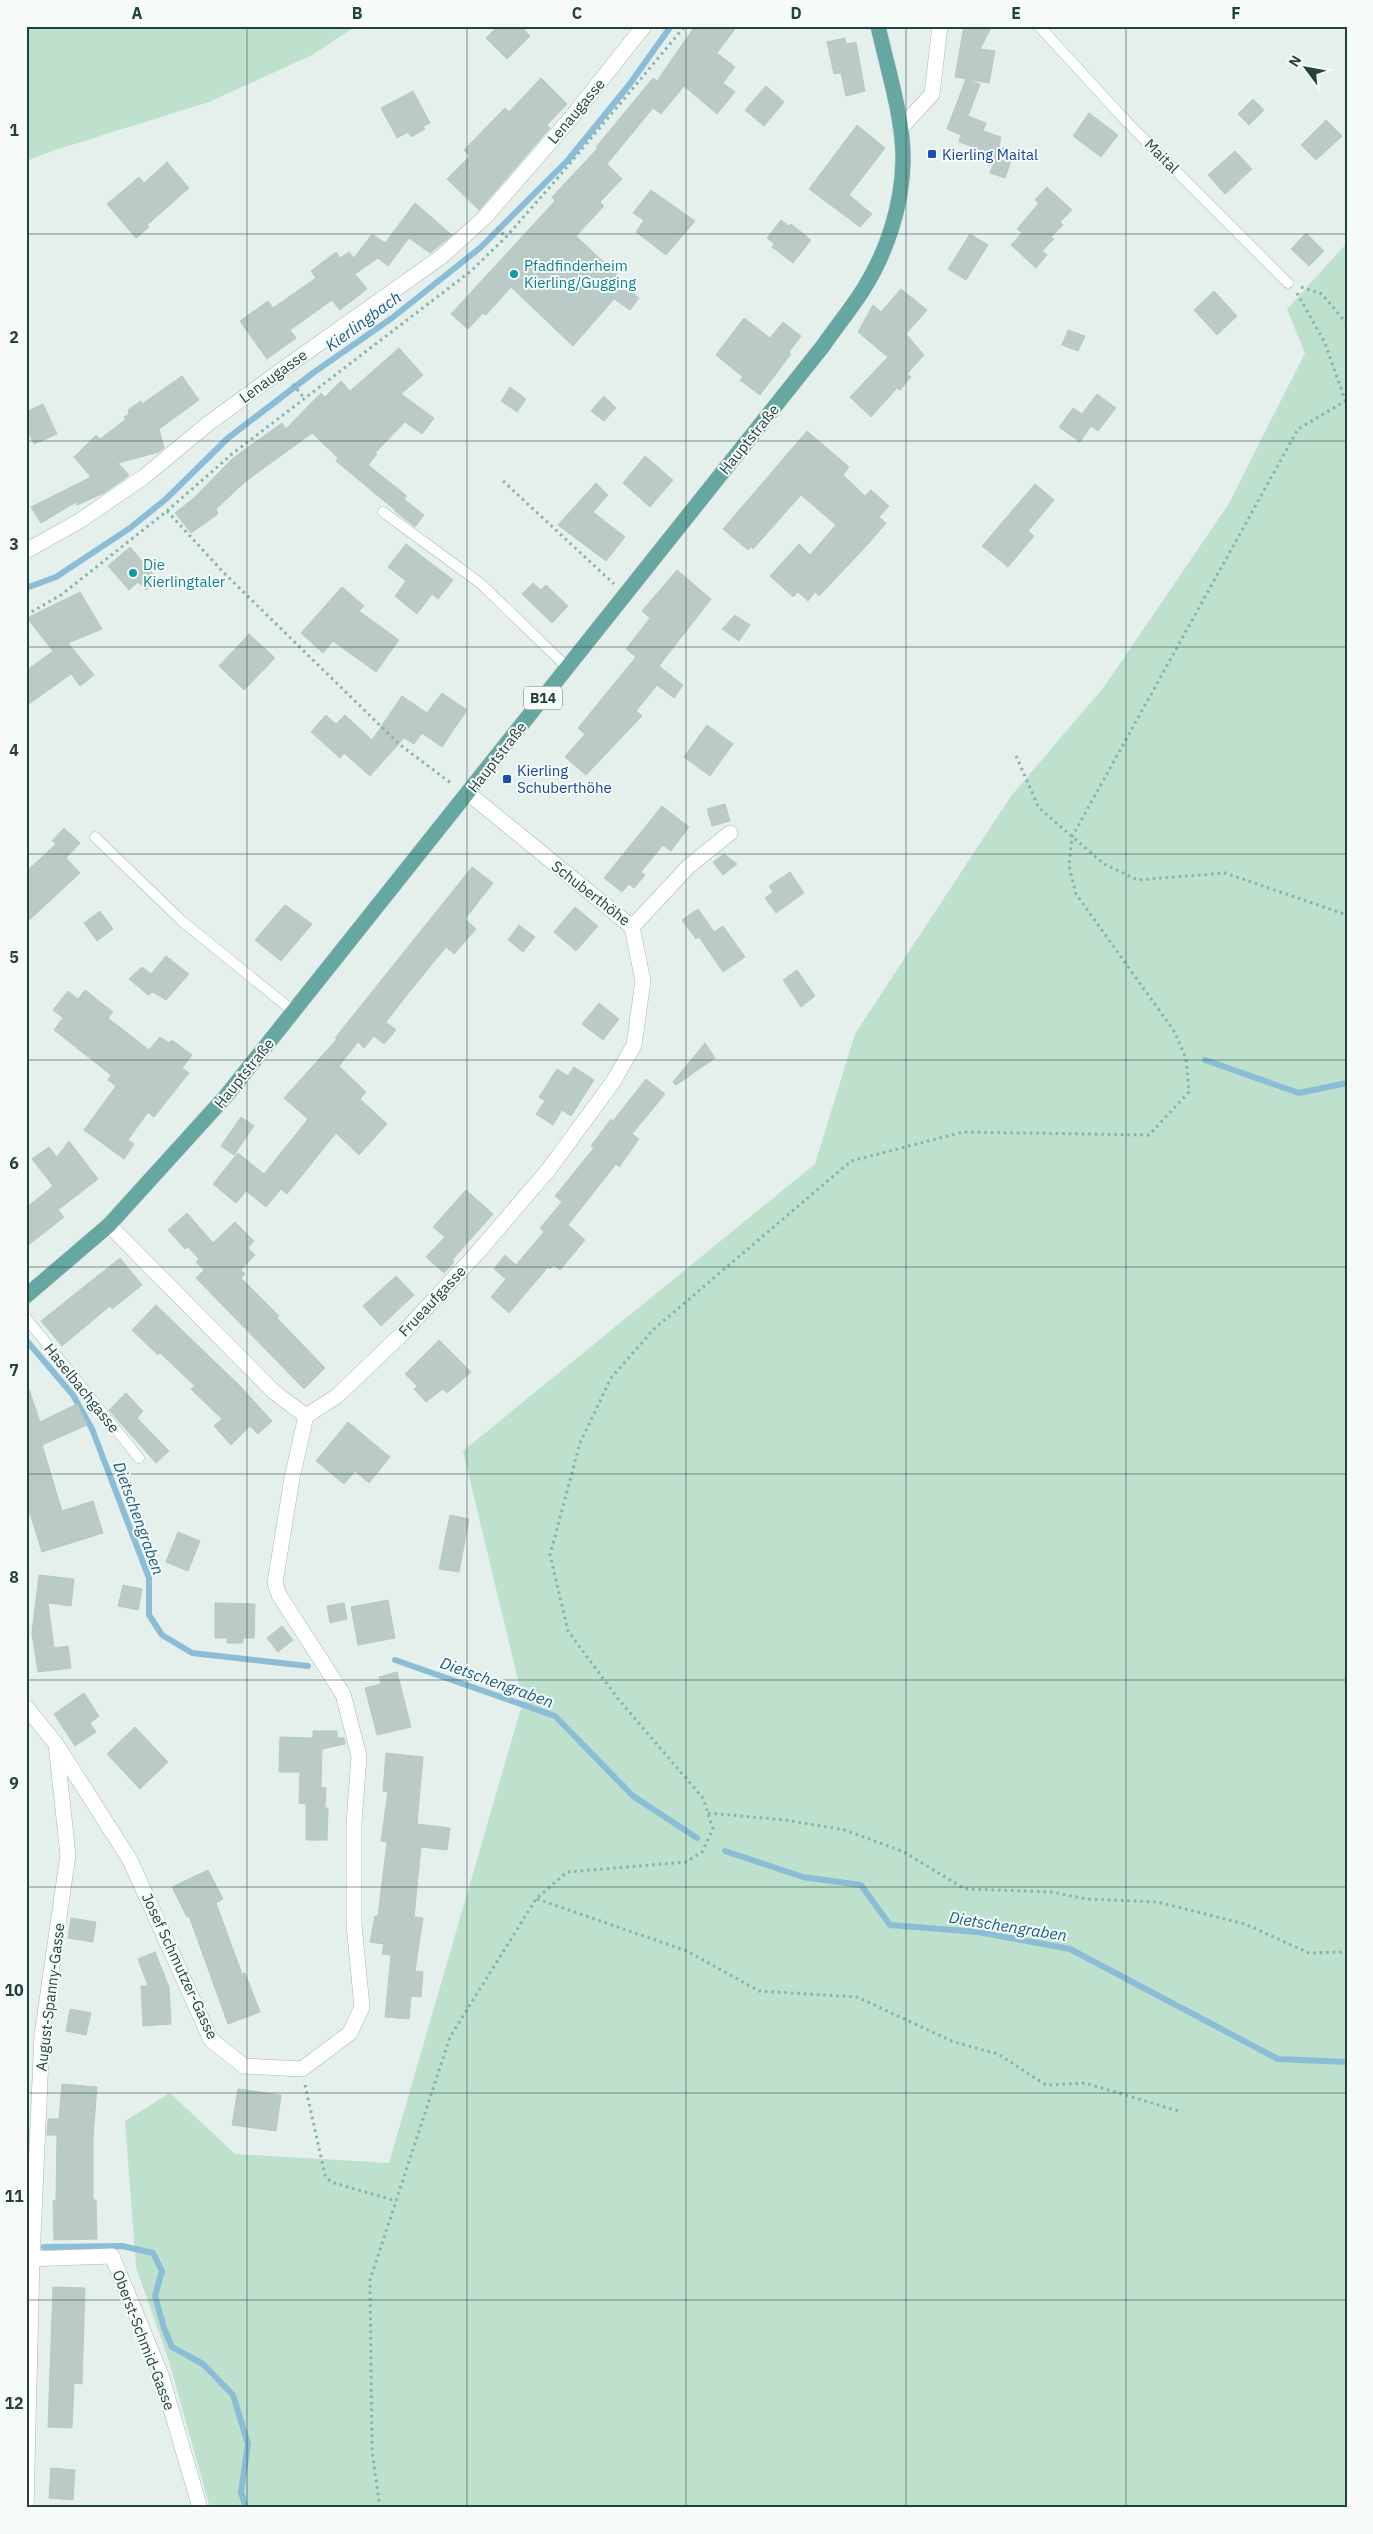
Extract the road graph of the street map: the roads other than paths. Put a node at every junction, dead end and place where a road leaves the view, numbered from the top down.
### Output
1 (644, 26) edge
2 (878, 26) edge
3 (940, 26) edge
4 (1040, 26) edge
5 (900, 130) junction
6 (1288, 283) road end
7 (384, 512) dead end
8 (26, 551) edge
9 (567, 667) junction
10 (468, 793) junction
11 (730, 833) dead end
12 (95, 837) dead end
13 (632, 927) junction
14 (293, 1011) junction
15 (109, 1225) junction
16 (26, 1296) edge
17 (26, 1318) edge
18 (306, 1416) junction
19 (139, 1458) dead end
20 (26, 1707) edge
21 (56, 1744) junction
22 (29, 2259) edge
23 (26, 2508) edge
24 (200, 2508) edge

1 - 8 street, Lenaugasse
2 - 5 main road, Hauptstraße / B14
3 - 5 street
4 - 6 lane, Maital
5 - 9 main road, Hauptstraße / B14
7 - 9 lane
9 - 10 main road, Hauptstraße / B14
10 - 13 street, Schuberthöhe
10 - 14 main road, Hauptstraße / B14
11 - 13 street, Schuberthöhe
12 - 14 lane
13 - 18 street, Frueaufgasse
14 - 15 main road, Hauptstraße / B14
15 - 16 main road, Hauptstraße / B14
15 - 18 street
17 - 19 lane, Haselbachgasse
18 - 21 street, Josef Schmutzer-Gasse
20 - 21 street
21 - 22 street, August-Spanny-Gasse
22 - 23 street, August-Spanny-Gasse
22 - 24 street, Oberst-Schmid-Gasse

